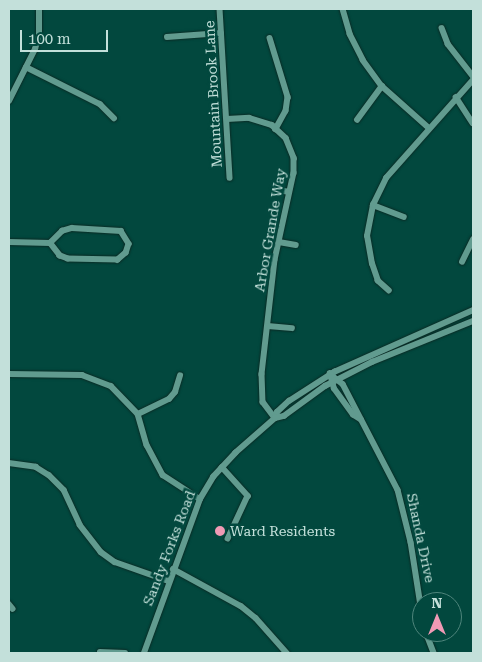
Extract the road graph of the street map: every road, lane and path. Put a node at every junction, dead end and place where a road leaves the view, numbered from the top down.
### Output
1 (39, 9) edge
2 (220, 9) edge
3 (343, 9) edge
4 (442, 28) dead end
5 (221, 33) junction
6 (167, 37) dead end
7 (270, 38) dead end
8 (26, 67) junction
9 (473, 76) edge
10 (473, 80) edge
11 (382, 86) junction
12 (456, 98) junction
13 (9, 101) edge
14 (114, 118) dead end
15 (227, 119) junction
16 (356, 120) dead end
17 (473, 123) edge
18 (428, 127) junction
19 (276, 129) junction
20 (230, 178) dead end
21 (275, 189) dead end
22 (290, 192) junction
23 (373, 205) junction
24 (404, 217) dead end
25 (473, 239) edge
26 (9, 242) edge
27 (279, 242) junction
28 (50, 243) junction
29 (296, 245) dead end
30 (462, 262) dead end
31 (389, 290) dead end
32 (473, 310) edge
33 (473, 321) edge
34 (268, 326) junction
35 (292, 328) dead end
36 (9, 374) edge
37 (330, 374) junction
38 (180, 376) dead end
39 (339, 378) junction
40 (330, 383) junction
41 (138, 414) junction
42 (275, 418) junction
43 (361, 420) junction
44 (9, 463) edge
45 (222, 467) junction
46 (200, 499) junction
47 (228, 538) dead end
48 (173, 569) junction
49 (170, 581) junction
50 (419, 592) edge
51 (100, 652) edge
52 (125, 653) edge
53 (144, 653) edge
54 (287, 653) edge

1 - 8 street
2 - 5 street, Mountain Brook Lane
3 - 11 street
4 - 9 street
5 - 6 street
5 - 15 street, Mountain Brook Lane
7 - 19 street
8 - 13 street
8 - 14 street
10 - 12 street
11 - 16 street
11 - 18 street
12 - 17 street
12 - 18 street
15 - 19 street
15 - 20 street, Mountain Brook Lane
18 - 23 street
19 - 22 street, Arbor Grande Way
21 - 22 street
22 - 27 street, Arbor Grande Way
23 - 24 street
23 - 31 street
25 - 30 street
26 - 28 street
27 - 29 street
27 - 34 street, Arbor Grande Way
28 - 28 street
32 - 37 street, Sandy Forks Road
33 - 39 street, Sandy Forks Road
34 - 35 street
34 - 42 street, Arbor Grande Way
36 - 41 street
37 - 39 street
37 - 40 street
37 - 42 street, Sandy Forks Road
38 - 41 street
39 - 40 street, Sandy Forks Road
39 - 43 street, Shanda Drive
40 - 42 street, Sandy Forks Road
40 - 43 street, Shanda Drive
41 - 46 street
42 - 45 street, Sandy Forks Road
43 - 50 street, Shanda Drive
44 - 49 street
45 - 46 street, Sandy Forks Road
45 - 47 street
46 - 48 street, Sandy Forks Road
48 - 49 street, Sandy Forks Road
48 - 54 street
49 - 53 street, Sandy Forks Road
51 - 52 street

